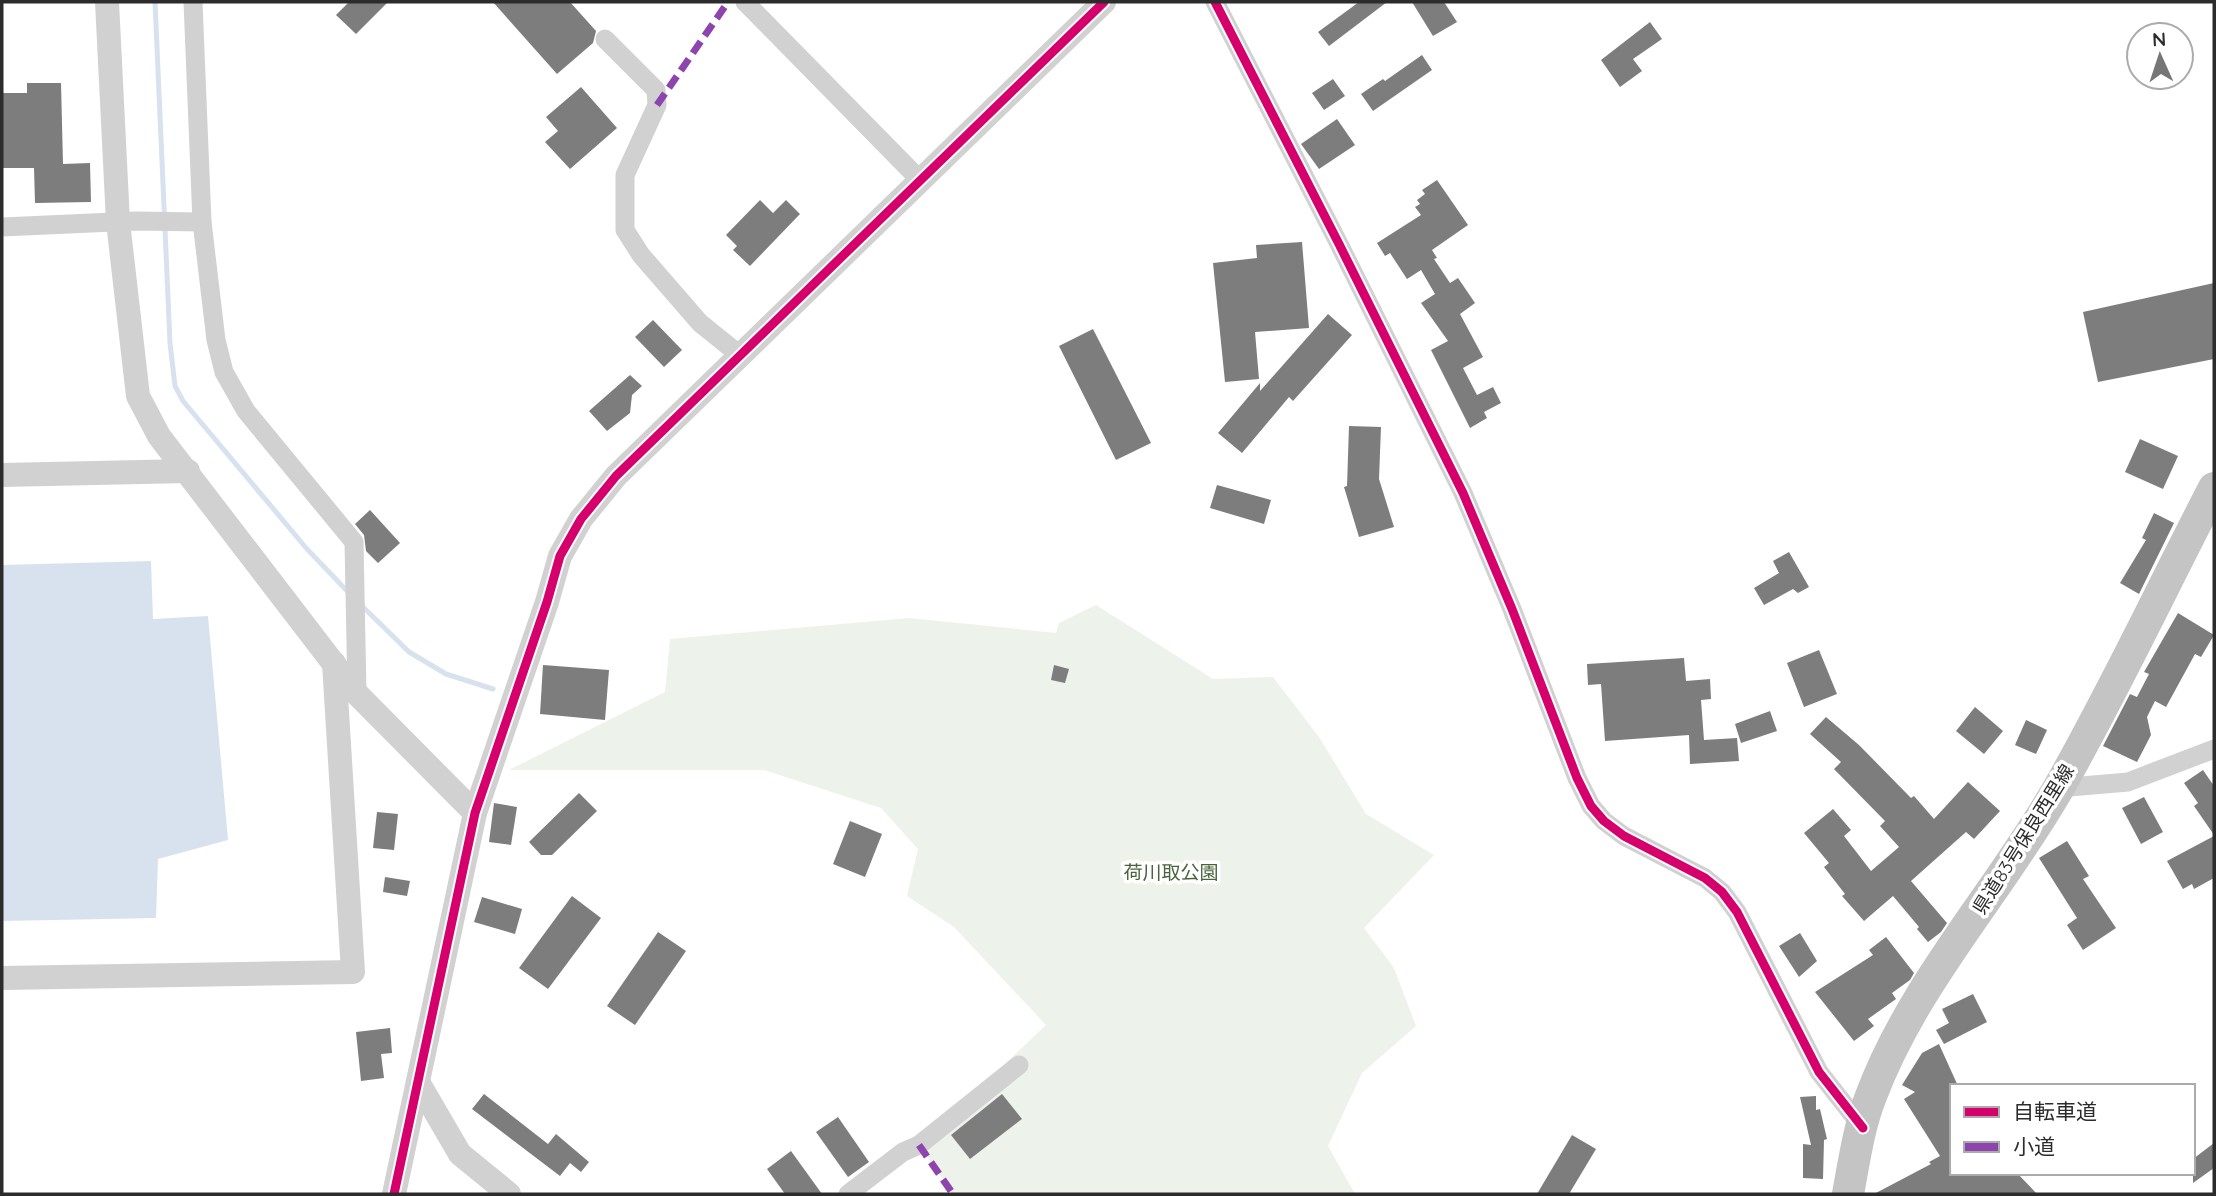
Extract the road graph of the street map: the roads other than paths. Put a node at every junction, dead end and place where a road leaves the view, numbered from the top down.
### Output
1 (107, 2) edge
2 (193, 2) edge
3 (745, 2) edge
4 (1104, 2) edge
5 (1215, 2) edge
6 (605, 38) dead end
7 (921, 181) junction
8 (127, 222) junction
9 (202, 222) junction
10 (2, 227) edge
11 (741, 356) junction
12 (188, 471) junction
13 (2, 475) edge
14 (2214, 488) edge
15 (334, 663) junction
16 (357, 694) junction
17 (2214, 749) edge
18 (2058, 788) junction
19 (475, 813) junction
20 (2, 978) edge
21 (1019, 1065) dead end
22 (418, 1082) junction
23 (1863, 1128) junction
24 (396, 1193) edge
25 (509, 1194) edge
26 (848, 1194) edge
27 (1848, 1194) edge

1 - 8 street
2 - 9 street
3 - 7 street
4 - 7 street
5 - 23 street
6 - 11 street
7 - 11 street
8 - 9 street
8 - 10 street
8 - 12 street
9 - 16 street
11 - 19 street
12 - 13 street
12 - 15 street
14 - 18 main road, 県道83号保良西里線
15 - 16 street
15 - 20 street
16 - 19 street
17 - 18 street
18 - 23 main road, 県道83号保良西里線
19 - 22 street
21 - 26 street
22 - 24 street
22 - 25 street
23 - 27 main road, 県道83号保良西里線

